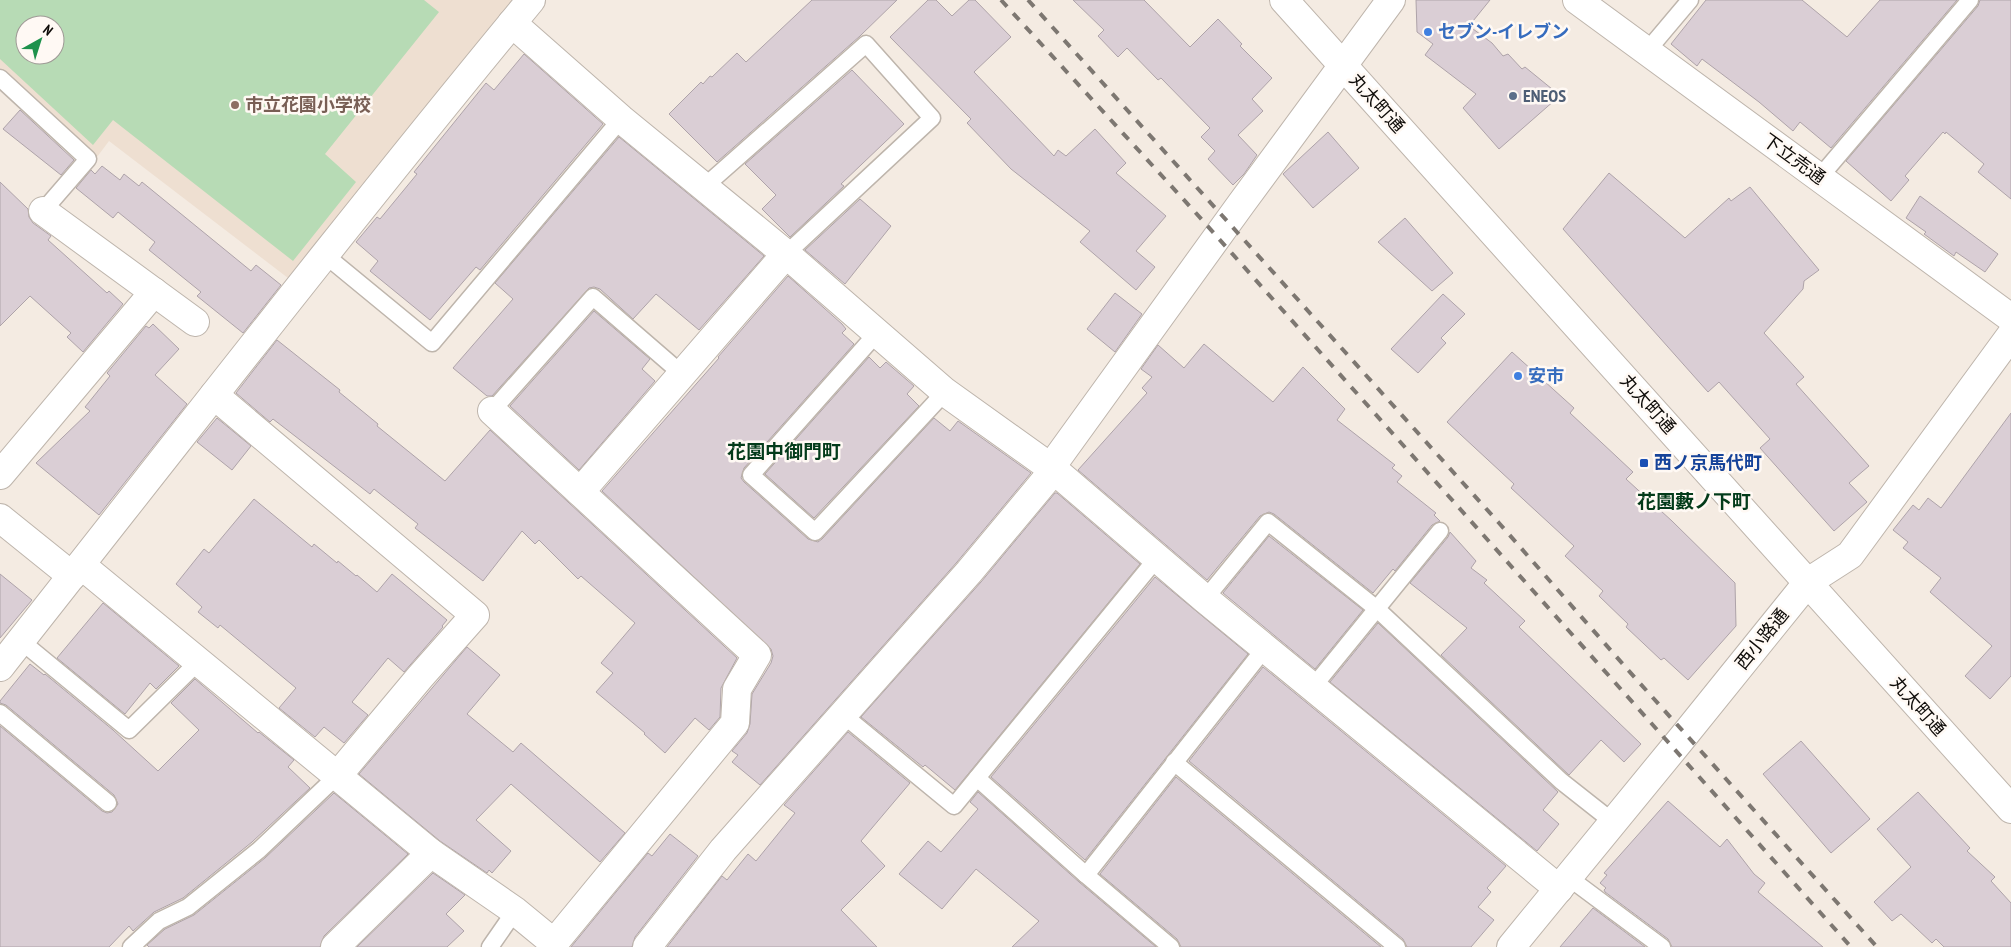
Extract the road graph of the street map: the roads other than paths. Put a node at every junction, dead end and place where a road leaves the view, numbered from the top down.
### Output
1 (531, 0) edge
2 (1284, 0) edge
3 (1391, 0) edge
4 (1577, 0) edge
5 (1690, 0) edge
6 (1970, 0) edge
7 (512, 23) junction
8 (1647, 51) junction
9 (1343, 66) junction
10 (0, 78) edge
11 (621, 119) junction
12 (1819, 178) junction
13 (704, 187) junction
14 (43, 211) joint
15 (786, 254) junction
16 (326, 255) junction
17 (154, 292) junction
18 (2011, 318) edge
19 (196, 322) dead end
20 (877, 333) junction
21 (2011, 335) edge
22 (682, 374) junction
23 (945, 392) junction
24 (214, 395) junction
25 (492, 411) joint
26 (1052, 469) junction
27 (0, 475) edge
28 (580, 492) junction
29 (0, 518) edge
30 (1440, 531) dead end
31 (1157, 558) junction
32 (77, 571) junction
33 (1808, 582) junction
34 (1205, 599) junction
35 (1377, 609) junction
36 (21, 641) junction
37 (1265, 648) junction
38 (200, 661) junction
39 (0, 667) edge
40 (1313, 687) junction
41 (0, 713) edge
42 (842, 714) junction
43 (1174, 762) junction
44 (338, 775) junction
45 (977, 778) junction
46 (108, 803) dead end
47 (2011, 809) edge
48 (1613, 822) junction
49 (431, 853) junction
50 (1086, 876) junction
51 (1563, 883) junction
52 (515, 911) junction
53 (557, 945) edge
54 (131, 947) edge
55 (335, 947) edge
56 (490, 947) edge
57 (647, 947) edge
58 (1171, 947) edge
59 (1397, 947) edge
60 (1511, 947) edge
61 (1662, 947) edge

1 - 7 street
2 - 9 street, 丸太町通
3 - 9 street
4 - 8 street, 下立売通
5 - 8 lane
6 - 12 lane
7 - 11 street
7 - 16 street
8 - 12 street, 下立売通
9 - 26 street
9 - 33 street, 丸太町通
10 - 14 lane
11 - 13 street
11 - 16 lane
12 - 18 street, 下立売通
13 - 15 street
13 - 15 lane
14 - 17 street
15 - 20 street
15 - 22 street
16 - 24 street
17 - 19 street
17 - 27 street
20 - 23 street
20 - 23 lane
21 - 33 street, 西小路通
22 - 25 lane
22 - 28 street
23 - 26 street
24 - 32 street
24 - 44 street
25 - 28 street
26 - 31 street
26 - 42 street
28 - 53 street
29 - 32 street
30 - 35 lane
31 - 34 street
31 - 45 lane
32 - 36 street
32 - 38 street
33 - 47 street, 丸太町通
33 - 48 street, 西小路通
34 - 35 lane
34 - 37 street
35 - 40 lane
35 - 48 lane
36 - 38 lane
36 - 39 street
37 - 40 street
37 - 43 lane
38 - 44 street
40 - 51 street
41 - 46 lane
42 - 45 lane
42 - 57 street
43 - 50 lane
43 - 59 lane
44 - 49 street
44 - 54 lane
45 - 50 lane
48 - 51 street, 西小路通
49 - 52 street
49 - 55 street
50 - 58 lane
51 - 60 street, 西小路通
51 - 61 lane
52 - 53 street
52 - 56 lane

